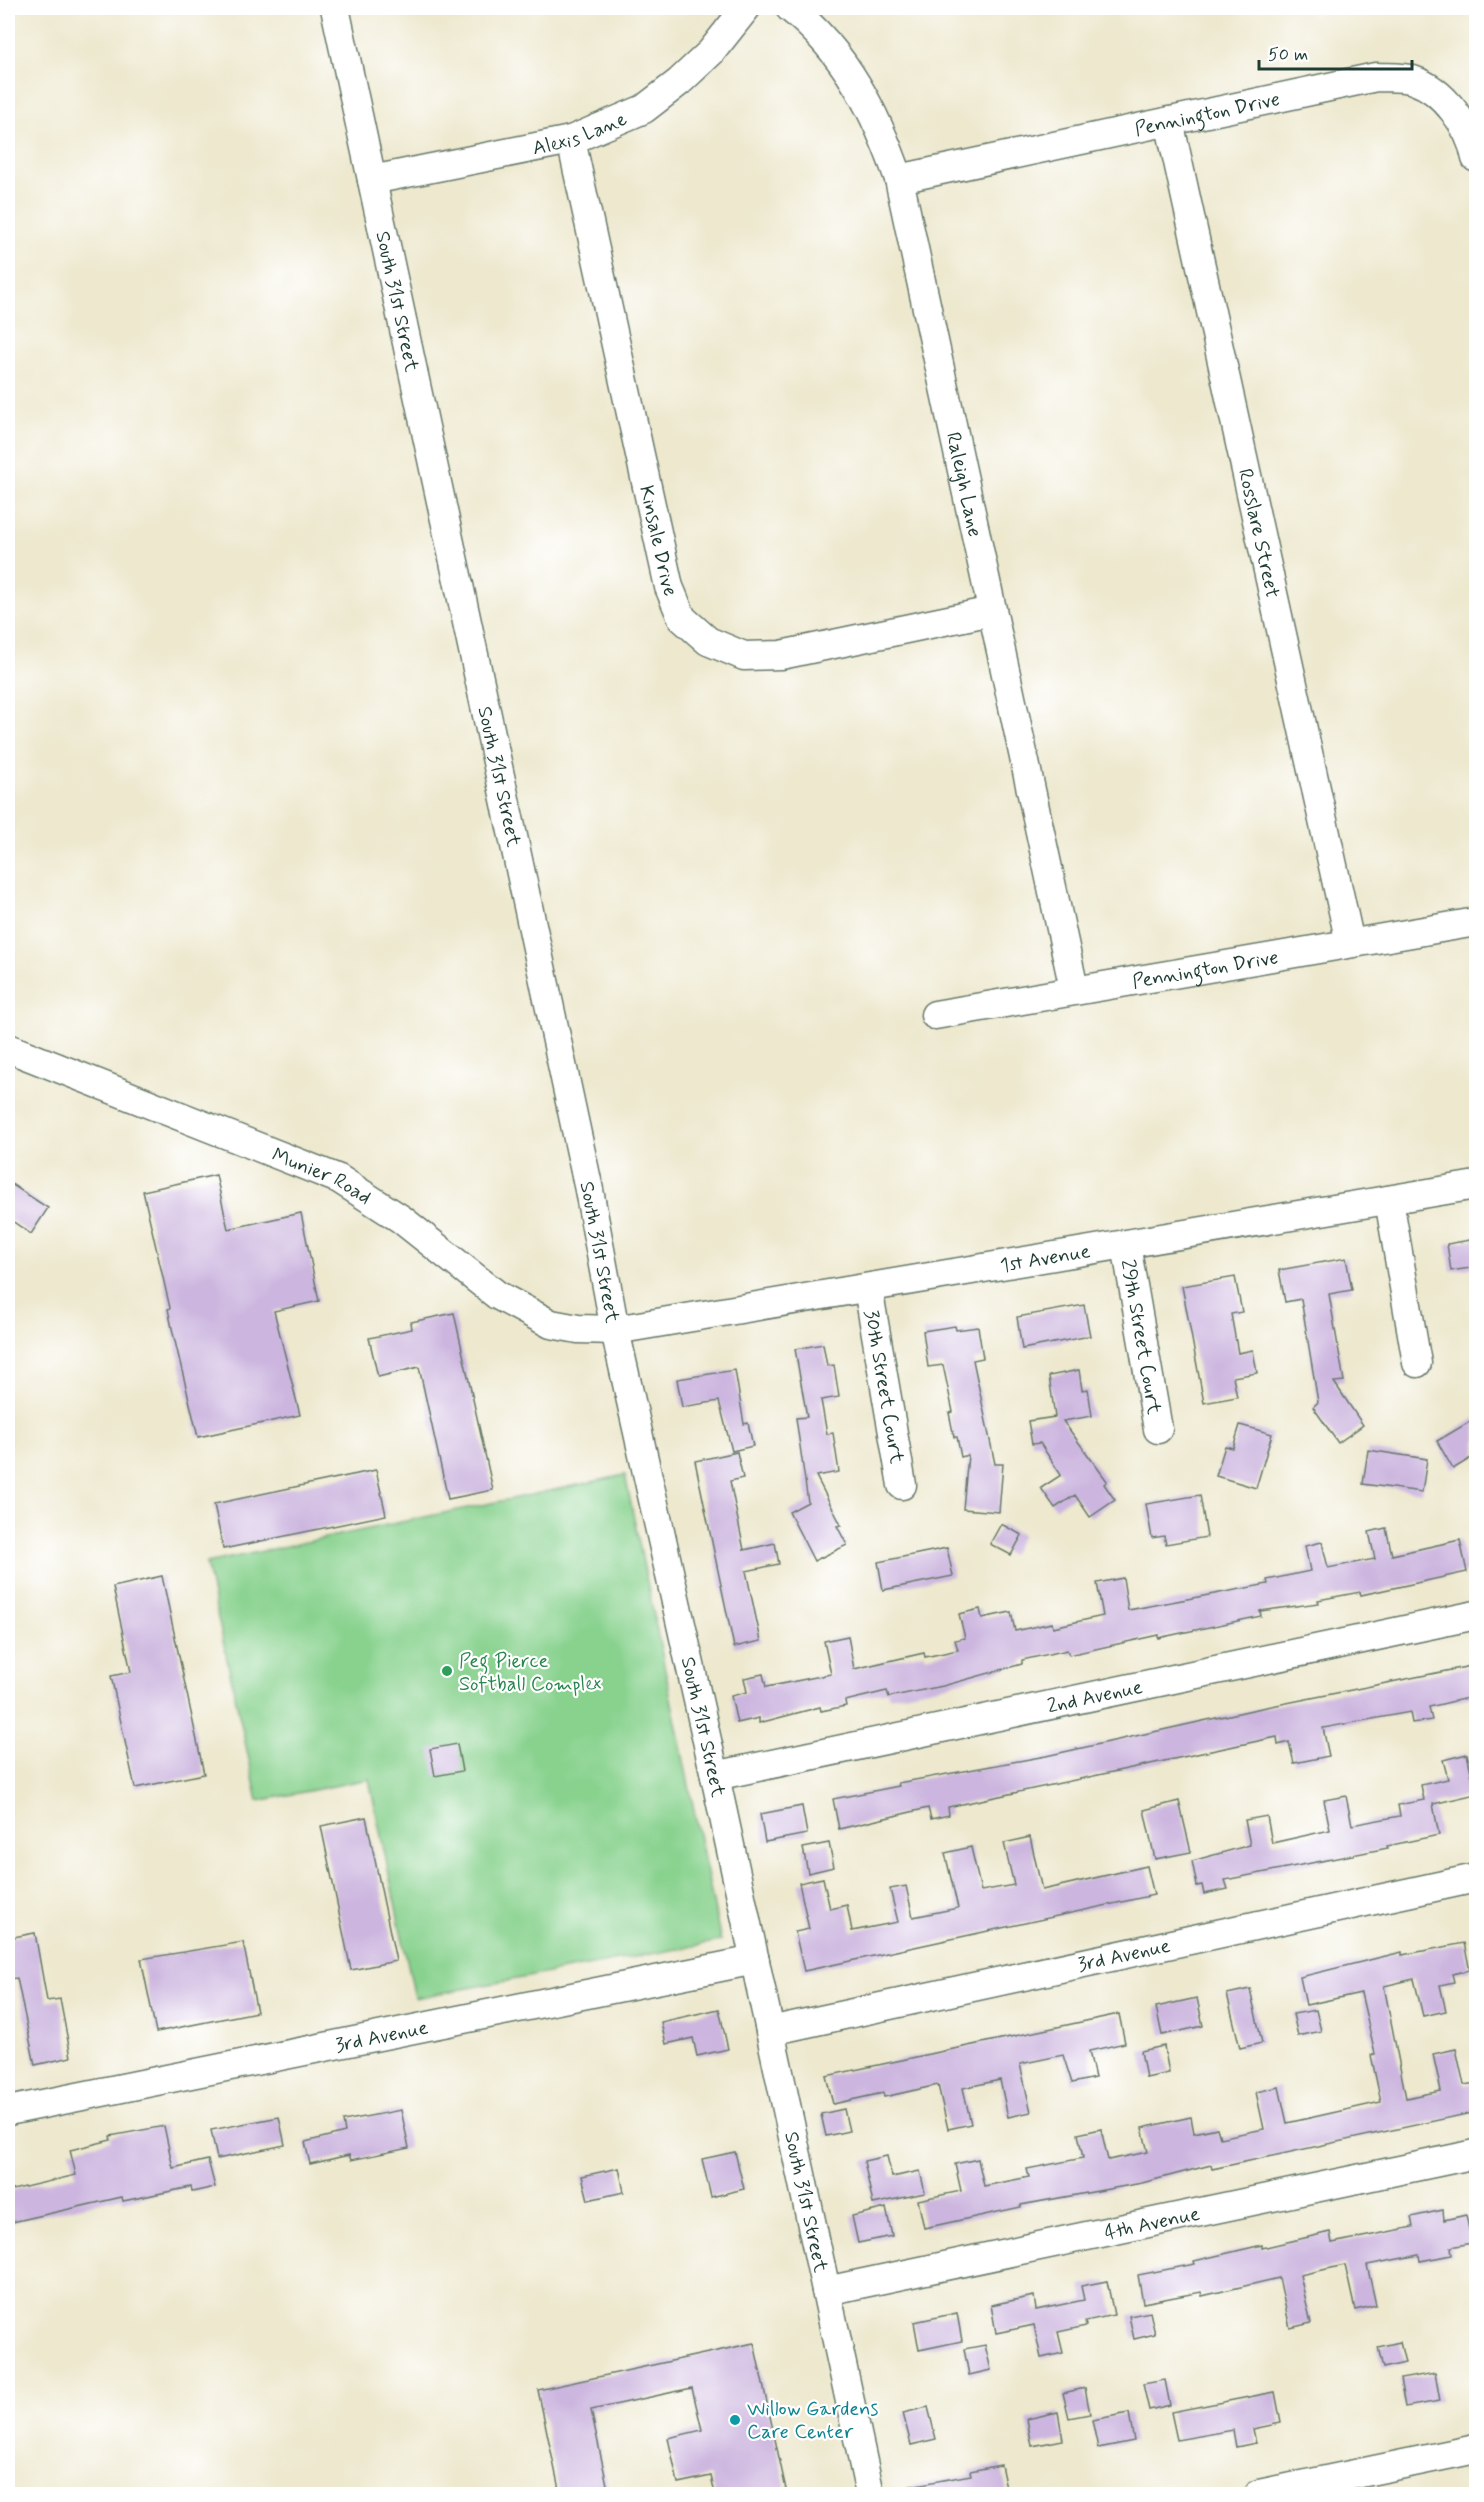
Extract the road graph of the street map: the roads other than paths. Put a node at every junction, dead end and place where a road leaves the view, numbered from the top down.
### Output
1 (335, 8) edge
2 (746, 8) edge
3 (790, 8) edge
4 (1169, 121) junction
5 (571, 140) junction
6 (1476, 158) edge
7 (899, 179) junction
8 (372, 180) junction
9 (992, 611) junction
10 (1476, 922) edge
11 (1350, 943) junction
12 (1074, 989) junction
13 (935, 1015) dead end
14 (8, 1048) edge
15 (1476, 1185) edge
16 (1389, 1200) junction
17 (1126, 1245) junction
18 (868, 1288) junction
19 (615, 1330) junction
20 (1417, 1363) dead end
21 (1158, 1429) dead end
22 (902, 1485) dead end
23 (1476, 1615) edge
24 (715, 1776) junction
25 (1476, 1878) edge
26 (754, 1960) junction
27 (770, 2031) junction
28 (8, 2111) edge
29 (1476, 2154) edge
30 (826, 2291) junction
31 (1476, 2449) edge
32 (870, 2494) edge
33 (1259, 2494) edge

1 - 8 street, South 31st Street
2 - 5 street, Alexis Lane
3 - 7 street, Raleigh Lane
4 - 6 street, Pennington Drive
4 - 7 street, Pennington Drive
4 - 11 street, Rosslare Street
5 - 8 street, Alexis Lane
5 - 9 street, Kinsale Drive
7 - 9 street, Raleigh Lane
8 - 19 street, South 31st Street
9 - 12 street, Raleigh Lane
10 - 11 street, Pennington Drive
11 - 12 street, Pennington Drive
12 - 13 street, Pennington Drive
14 - 19 street, Munier Road
15 - 16 street, 1st Avenue
16 - 17 street, 1st Avenue
16 - 20 street
17 - 18 street, 1st Avenue
17 - 21 street, 29th Street Court
18 - 19 street, 1st Avenue
18 - 22 street, 30th Street Court
19 - 24 street, South 31st Street
23 - 24 street, 2nd Avenue
24 - 26 street, South 31st Street
25 - 27 street, 3rd Avenue
26 - 27 street, South 31st Street
26 - 28 street, 3rd Avenue
27 - 30 street, South 31st Street
29 - 30 street, 4th Avenue
30 - 32 street, South 31st Street
31 - 33 street

